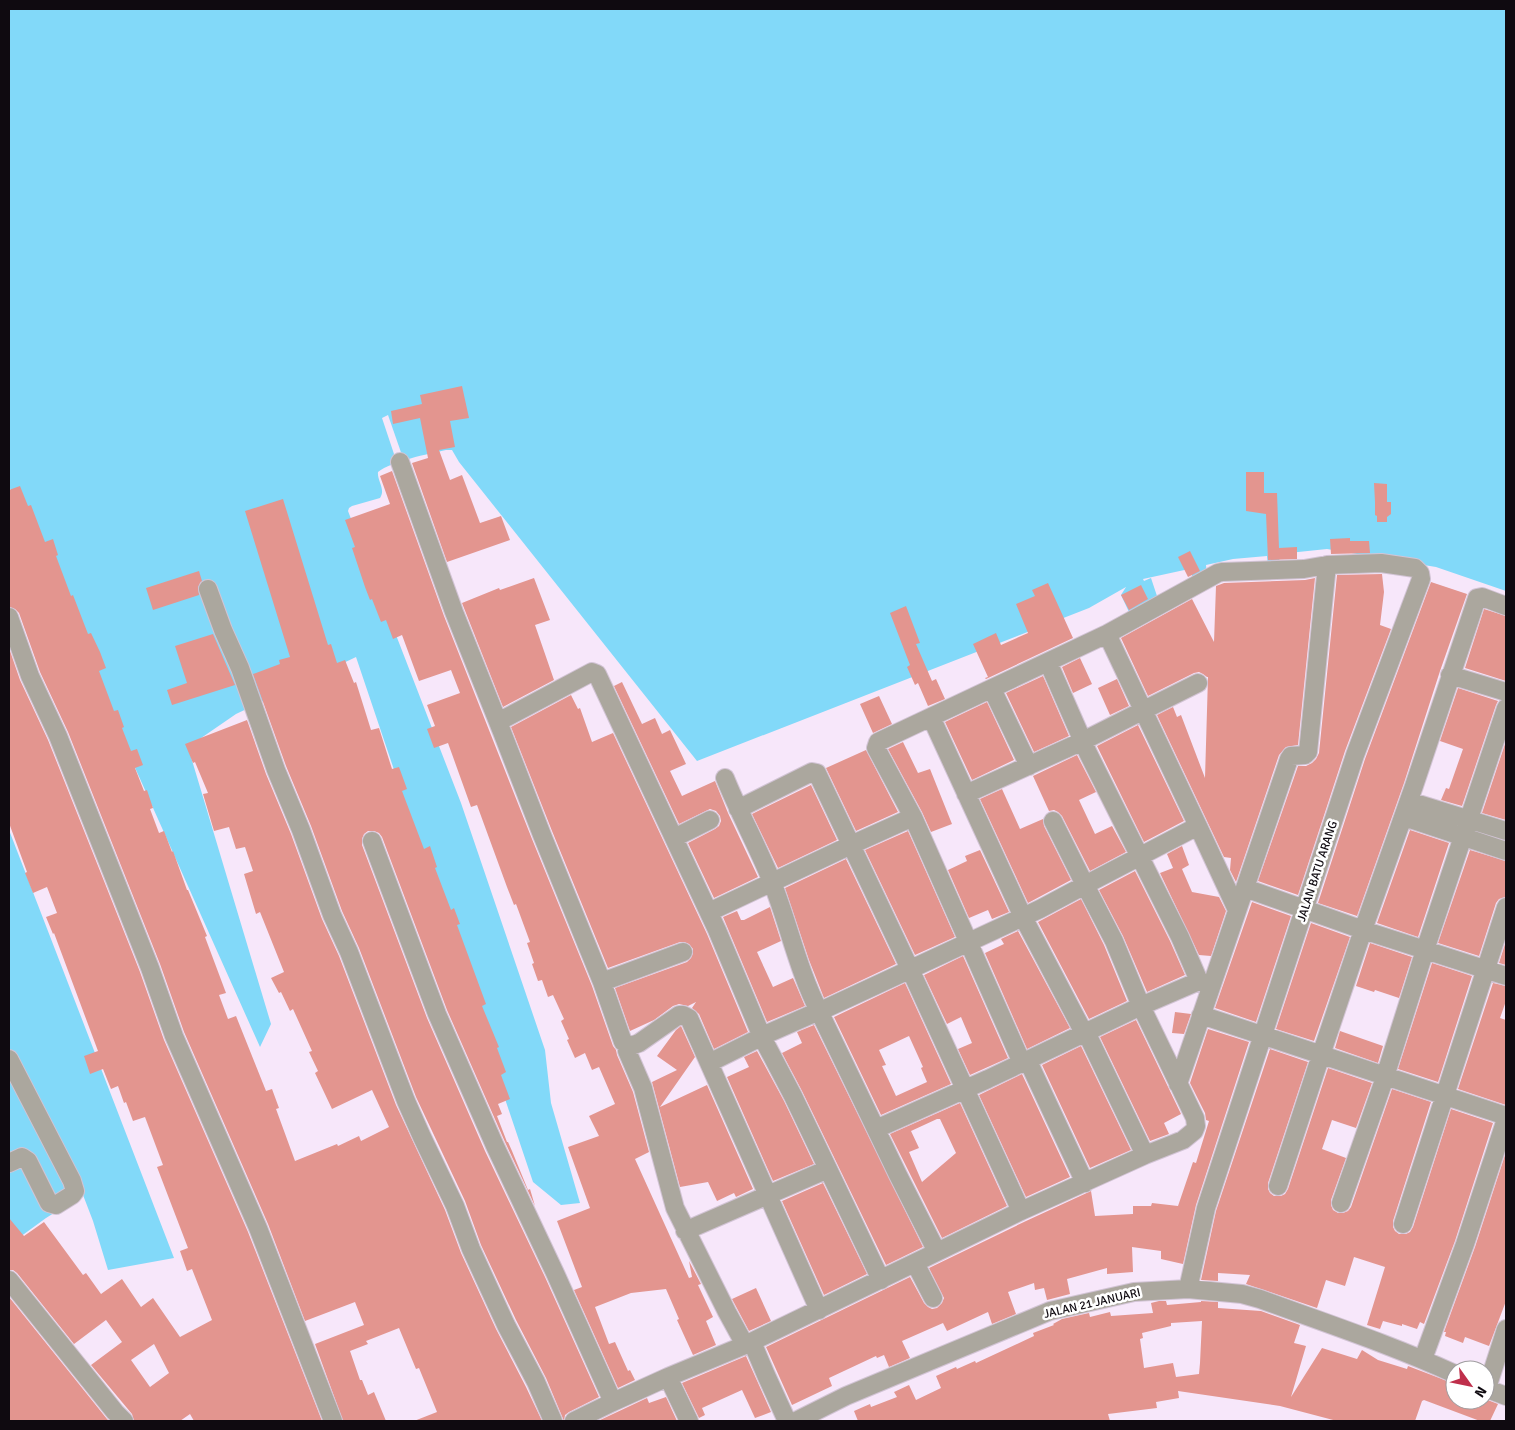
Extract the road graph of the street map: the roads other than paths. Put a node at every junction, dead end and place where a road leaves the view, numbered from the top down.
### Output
1 (400, 462) dead end
2 (1327, 565) junction
3 (208, 589) dead end
4 (1506, 606) edge
5 (9, 618) edge
6 (1107, 634) junction
7 (1048, 662) junction
8 (1450, 675) junction
9 (1198, 684) dead end
10 (992, 689) junction
11 (1506, 692) edge
12 (1506, 708) edge
13 (1144, 710) junction
14 (931, 717) junction
15 (498, 722) junction
16 (1083, 741) junction
17 (1029, 766) junction
18 (725, 778) dead end
19 (966, 794) junction
20 (738, 809) junction
21 (1406, 809) junction
22 (913, 818) junction
23 (710, 820) dead end
24 (1053, 821) dead end
25 (1198, 826) junction
26 (1467, 828) junction
27 (1506, 831) edge
28 (674, 838) junction
29 (372, 841) dead end
30 (851, 845) junction
31 (1506, 850) edge
32 (1140, 857) junction
33 (772, 882) junction
34 (1085, 885) junction
35 (1245, 888) junction
36 (1506, 907) edge
37 (1305, 909) junction
38 (1237, 910) junction
39 (709, 912) junction
40 (1023, 917) junction
41 (1363, 930) junction
42 (969, 942) junction
43 (1425, 950) junction
44 (683, 952) dead end
45 (910, 969) junction
46 (1486, 969) junction
47 (1506, 976) edge
48 (602, 982) junction
49 (1141, 1006) junction
50 (819, 1011) junction
51 (1201, 1015) junction
52 (1085, 1033) junction
53 (1263, 1036) junction
54 (762, 1037) junction
55 (627, 1045) junction
56 (1321, 1055) junction
57 (9, 1059) edge
58 (1025, 1062) junction
59 (709, 1063) junction
60 (1385, 1076) junction
61 (1178, 1084) junction
62 (966, 1089) junction
63 (1444, 1096) junction
64 (1506, 1118) edge
65 (876, 1129) junction
66 (1145, 1155) junction
67 (9, 1163) edge
68 (828, 1169) junction
69 (1085, 1183) junction
70 (1278, 1186) dead end
71 (768, 1194) junction
72 (1341, 1203) dead end
73 (1021, 1211) junction
74 (1403, 1224) dead end
75 (686, 1231) junction
76 (937, 1252) junction
77 (915, 1263) junction
78 (9, 1280) edge
79 (881, 1280) junction
80 (1188, 1289) junction
81 (933, 1298) dead end
82 (819, 1310) junction
83 (1506, 1330) edge
84 (748, 1343) junction
85 (1423, 1359) junction
86 (1495, 1362) edge
87 (1445, 1369) edge
88 (668, 1377) junction
89 (613, 1402) junction
90 (124, 1421) edge
91 (333, 1421) edge
92 (553, 1421) edge
93 (574, 1421) edge
94 (689, 1421) edge
95 (787, 1421) edge
96 (796, 1421) edge

1 - 15 street
2 - 6 street
2 - 35 street
2 - 37 street, JALAN BATU ARANG
3 - 92 street
4 - 8 street
5 - 91 street
6 - 7 street
6 - 13 street
7 - 10 street
7 - 16 street
8 - 11 street
8 - 21 street
9 - 13 street
10 - 14 street
10 - 17 street
12 - 26 street
13 - 16 street
13 - 25 street
14 - 19 street
14 - 22 street
15 - 28 street
15 - 48 street
16 - 17 street
16 - 32 street
17 - 19 street
18 - 20 street
19 - 40 street
20 - 30 street
20 - 33 street
21 - 26 street
21 - 41 street
22 - 30 street
22 - 42 street
23 - 28 street
24 - 34 street
25 - 32 street
25 - 38 street
26 - 27 street
26 - 31 street
26 - 43 street
28 - 39 street
29 - 89 street
30 - 33 street
30 - 45 street
32 - 34 street
32 - 49 street
33 - 39 street
33 - 50 street
34 - 40 street
34 - 49 street
35 - 37 street
35 - 38 street
36 - 46 street
37 - 41 street
37 - 53 street, JALAN BATU ARANG
38 - 51 street
39 - 54 street
40 - 42 street
40 - 52 street
41 - 43 street
41 - 56 street
42 - 45 street
42 - 58 street
43 - 46 street
43 - 60 street
44 - 48 street
45 - 50 street
45 - 62 street
46 - 47 street
46 - 63 street
48 - 55 street
49 - 52 street
49 - 61 street
50 - 54 street
50 - 65 street
51 - 53 street
51 - 61 street
52 - 58 street
52 - 66 street
53 - 56 street
53 - 80 street, JALAN BATU ARANG
54 - 59 street
54 - 68 street
55 - 59 street
55 - 75 street
56 - 60 street
56 - 70 street
57 - 67 street
58 - 62 street
58 - 69 street
59 - 71 street
60 - 63 street
60 - 72 street
61 - 66 street
62 - 65 street
62 - 73 street
63 - 64 street
63 - 74 street
64 - 85 street
65 - 76 street
66 - 69 street
68 - 71 street
68 - 79 street
69 - 73 street
71 - 75 street
71 - 82 street
73 - 76 street
75 - 84 street
76 - 77 street
77 - 79 street
77 - 81 street
78 - 90 street
79 - 82 street
80 - 85 street, JALAN 21 JANUARI
80 - 96 street, JALAN 21 JANUARI
82 - 84 street
83 - 86 street
84 - 88 street
84 - 95 street
85 - 87 street, JALAN 21 JANUARI
88 - 89 street
88 - 94 street
89 - 93 street

